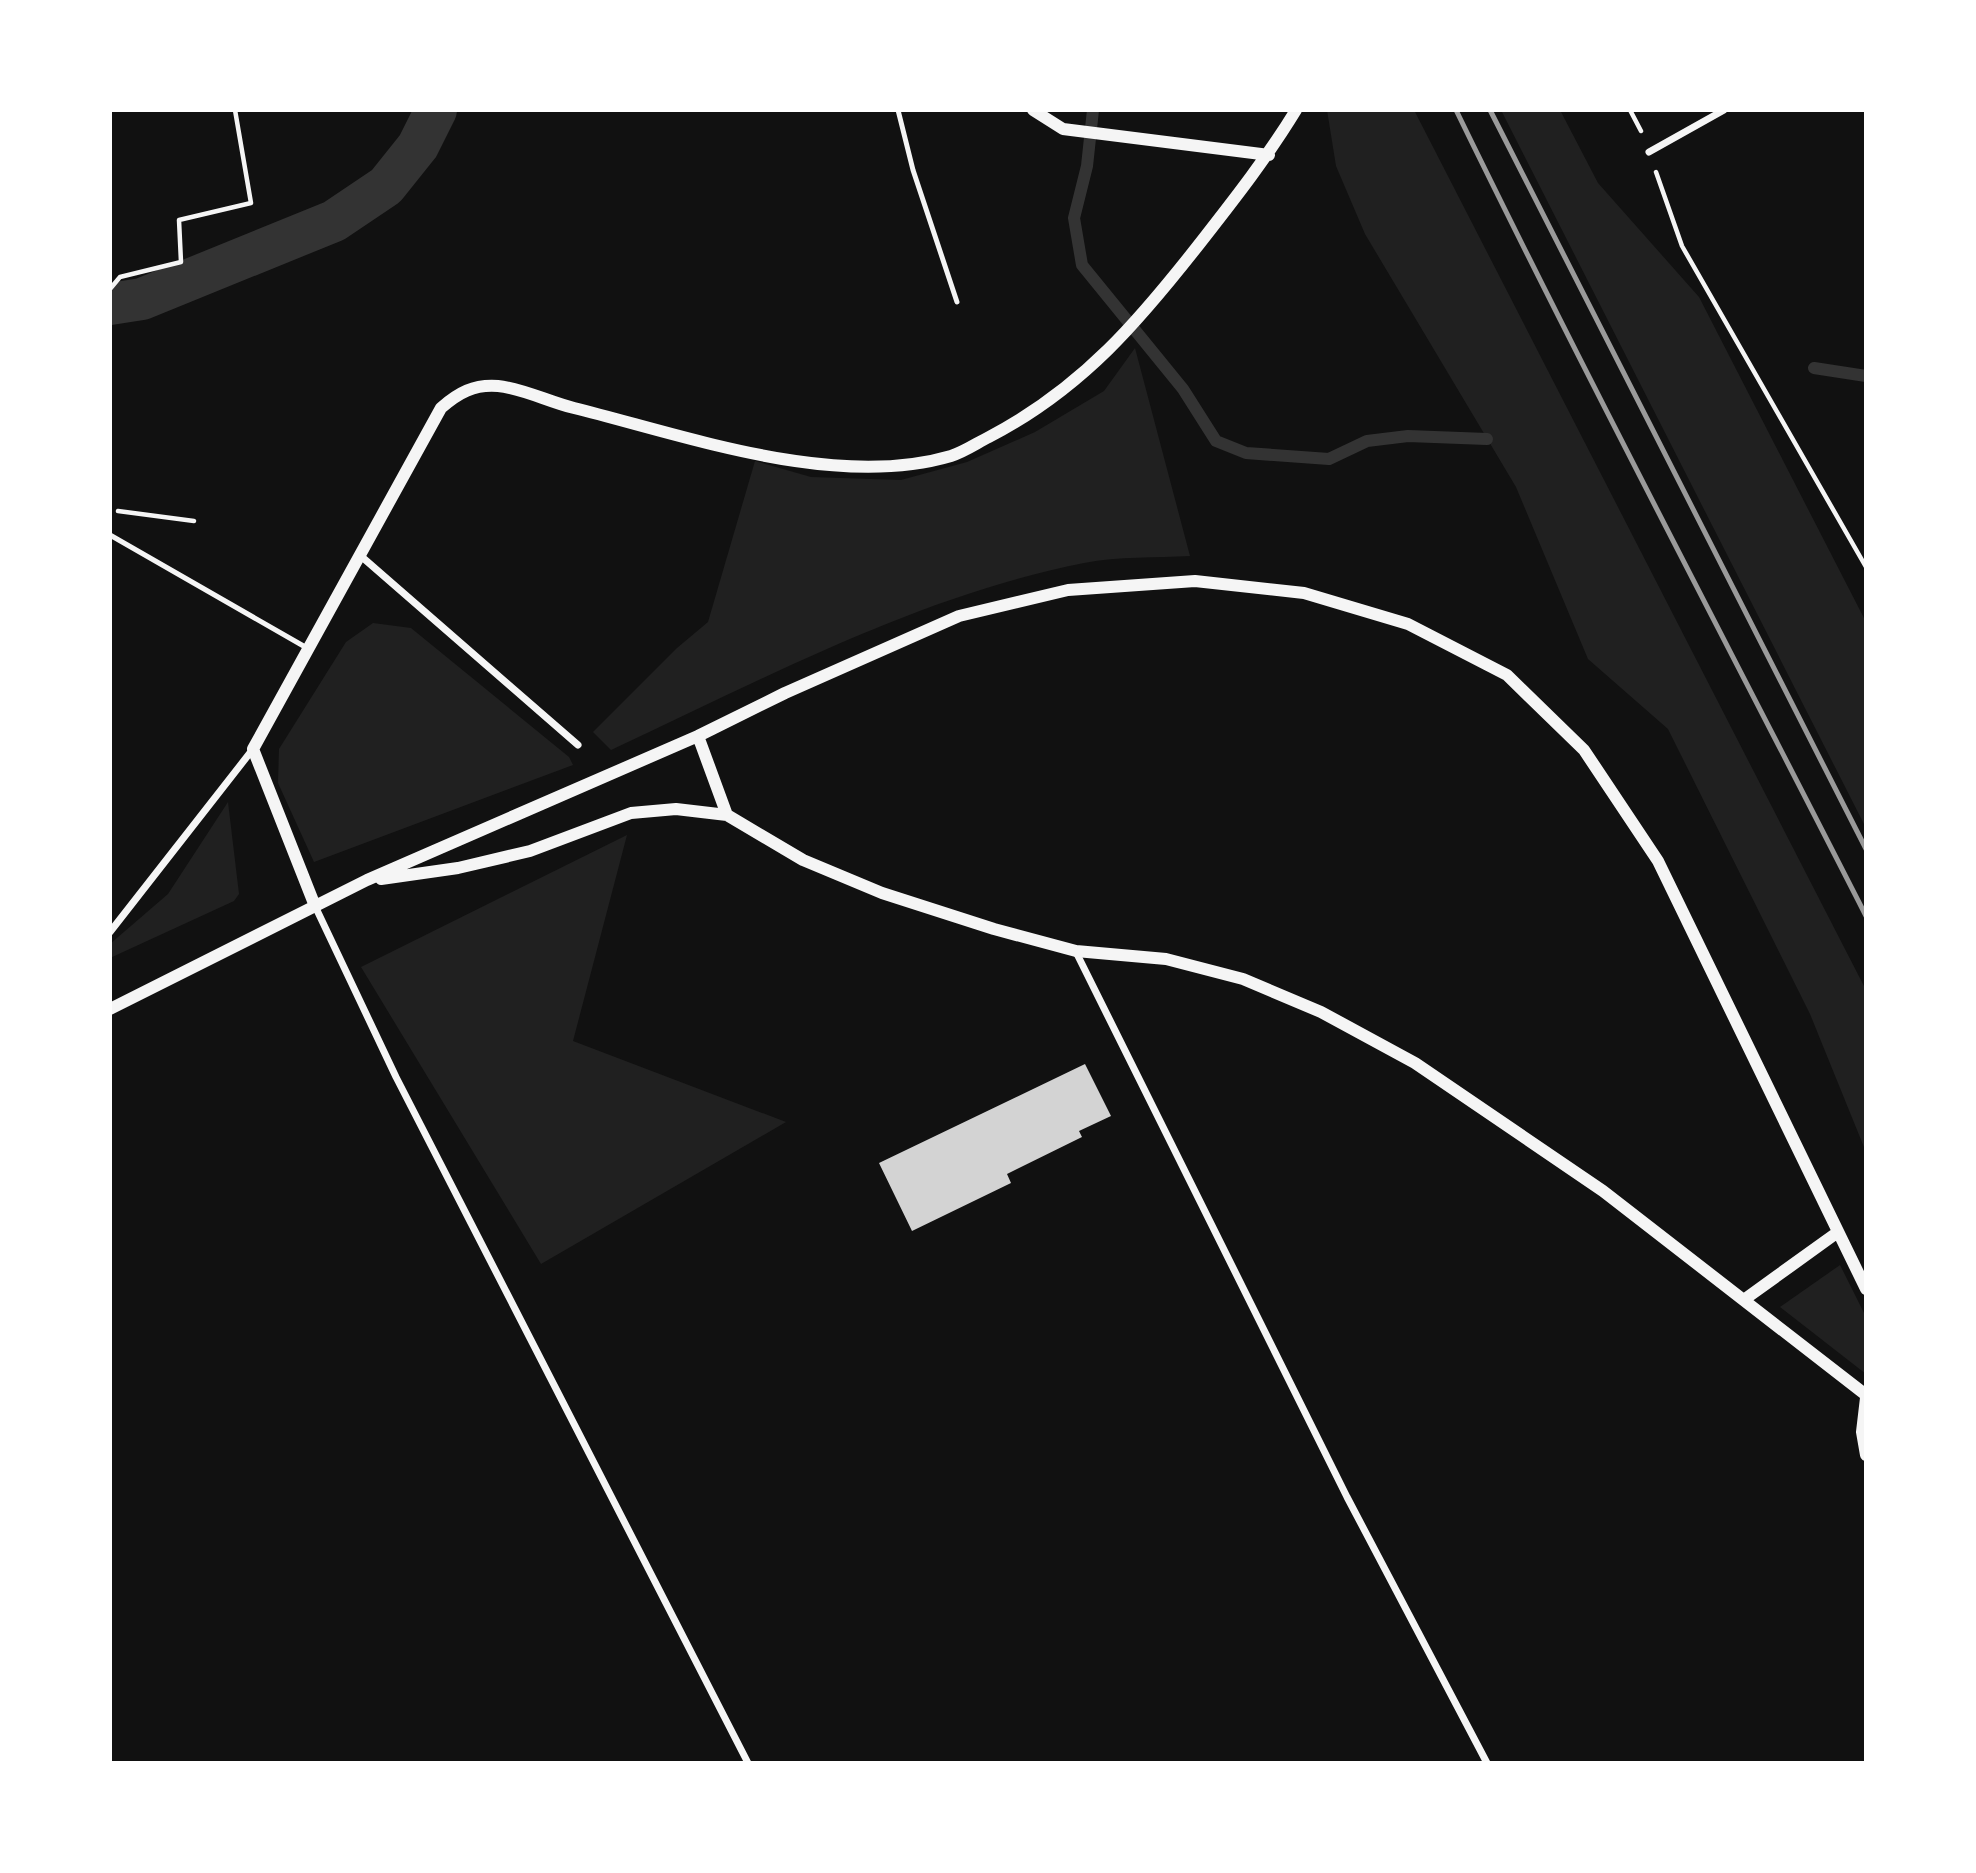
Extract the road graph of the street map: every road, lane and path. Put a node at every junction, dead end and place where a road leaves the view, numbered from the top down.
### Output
1 (235, 110) edge
2 (898, 110) edge
3 (1033, 110) edge
4 (1296, 110) edge
5 (1630, 110) edge
6 (1724, 110) edge
7 (1649, 152) junction
8 (1269, 155) junction
9 (110, 289) edge
10 (957, 302) dead end
11 (110, 510) edge
12 (194, 521) dead end
13 (110, 535) edge
14 (362, 557) junction
15 (1866, 567) edge
16 (310, 650) junction
17 (698, 736) junction
18 (578, 745) dead end
19 (253, 749) junction
20 (727, 815) junction
21 (367, 880) junction
22 (315, 906) junction
23 (110, 932) edge
24 (1076, 951) junction
25 (110, 1009) edge
26 (1839, 1232) junction
27 (1866, 1289) edge
28 (1745, 1299) junction
29 (1866, 1396) edge
30 (1866, 1455) edge
31 (748, 1763) edge
32 (1487, 1763) edge

1 - 9 path
2 - 10 lane
3 - 8 street
4 - 8 street
5 - 7 path
6 - 7 street
7 - 15 path
8 - 14 street
11 - 12 path
13 - 16 lane
14 - 16 street
14 - 18 street
16 - 19 street
17 - 20 street
17 - 21 street
17 - 26 street
19 - 22 street
19 - 23 street
20 - 21 street
20 - 24 street
21 - 22 street
22 - 25 street
22 - 31 street
24 - 28 street
24 - 32 street
26 - 27 street
26 - 28 street
28 - 29 street
29 - 30 street

